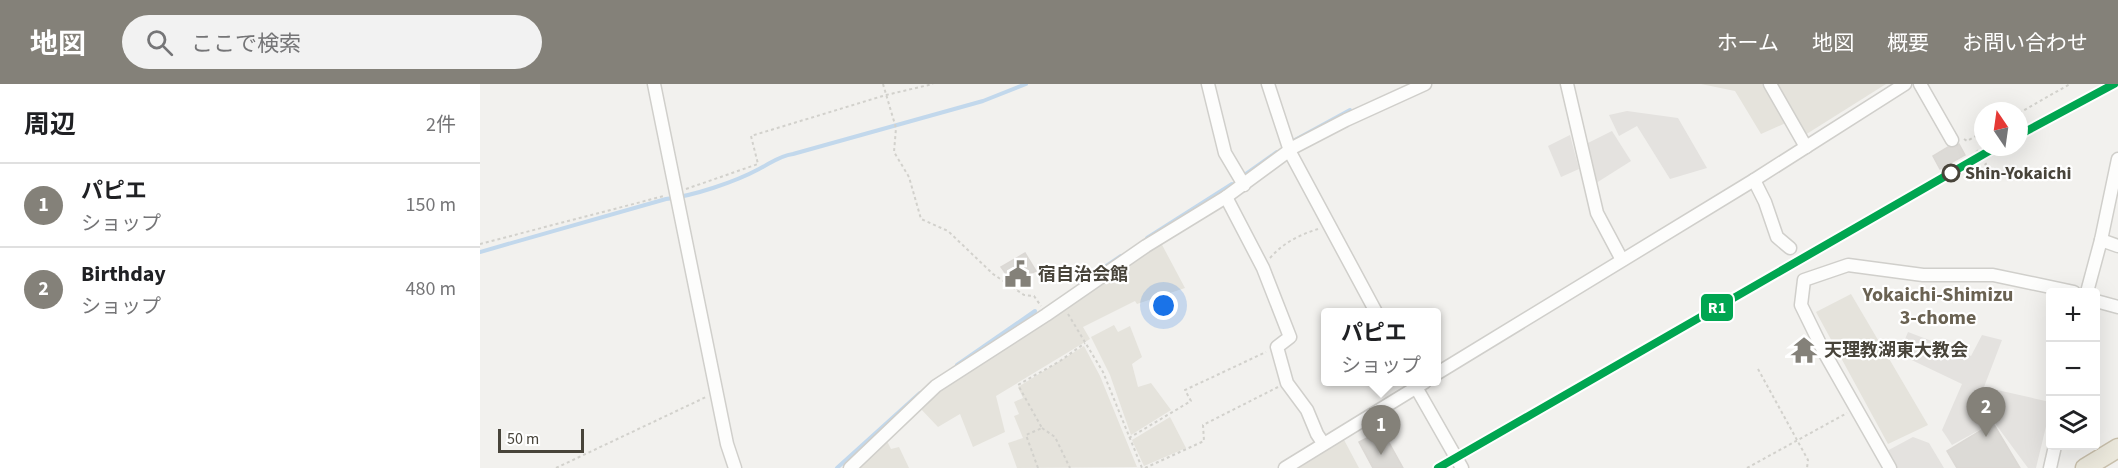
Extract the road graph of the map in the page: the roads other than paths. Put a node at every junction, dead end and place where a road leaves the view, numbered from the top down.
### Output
1 (654, 84) edge
2 (1208, 84) edge
3 (1268, 84) edge
4 (1425, 84) edge
5 (1567, 84) edge
6 (1770, 84) edge
7 (1905, 84) edge
8 (1920, 84) edge
9 (1949, 135) road end
10 (1806, 147) junction
11 (1290, 151) junction
12 (2118, 159) edge
13 (1754, 180) junction
14 (1244, 185) junction
15 (1226, 197) junction
16 (2101, 240) junction
17 (2118, 246) edge
18 (1790, 248) road end
19 (1622, 260) junction
20 (2055, 288) edge
21 (2088, 288) edge
22 (2100, 301) edge
23 (2118, 307) edge
24 (1374, 308) edge
25 (1441, 372) edge
26 (1413, 386) edge
27 (1420, 386) edge
28 (1323, 443) junction
29 (2118, 448) edge
30 (2054, 450) edge
31 (735, 468) edge
32 (850, 468) edge
33 (1285, 468) edge
34 (1462, 468) edge
35 (1890, 468) edge
36 (2050, 468) edge
37 (2085, 468) edge

1 - 31 street
2 - 14 street
3 - 11 street
4 - 11 street
5 - 19 street
6 - 10 street
7 - 10 street
8 - 9 street
10 - 13 street
11 - 14 street
11 - 24 street
12 - 16 street
13 - 18 street
13 - 19 street
14 - 15 street
15 - 28 street
15 - 32 street
16 - 17 street
16 - 21 street
19 - 25 street
20 - 35 street
22 - 23 street
26 - 28 street
27 - 34 street
28 - 33 street
29 - 37 highway
30 - 36 street

